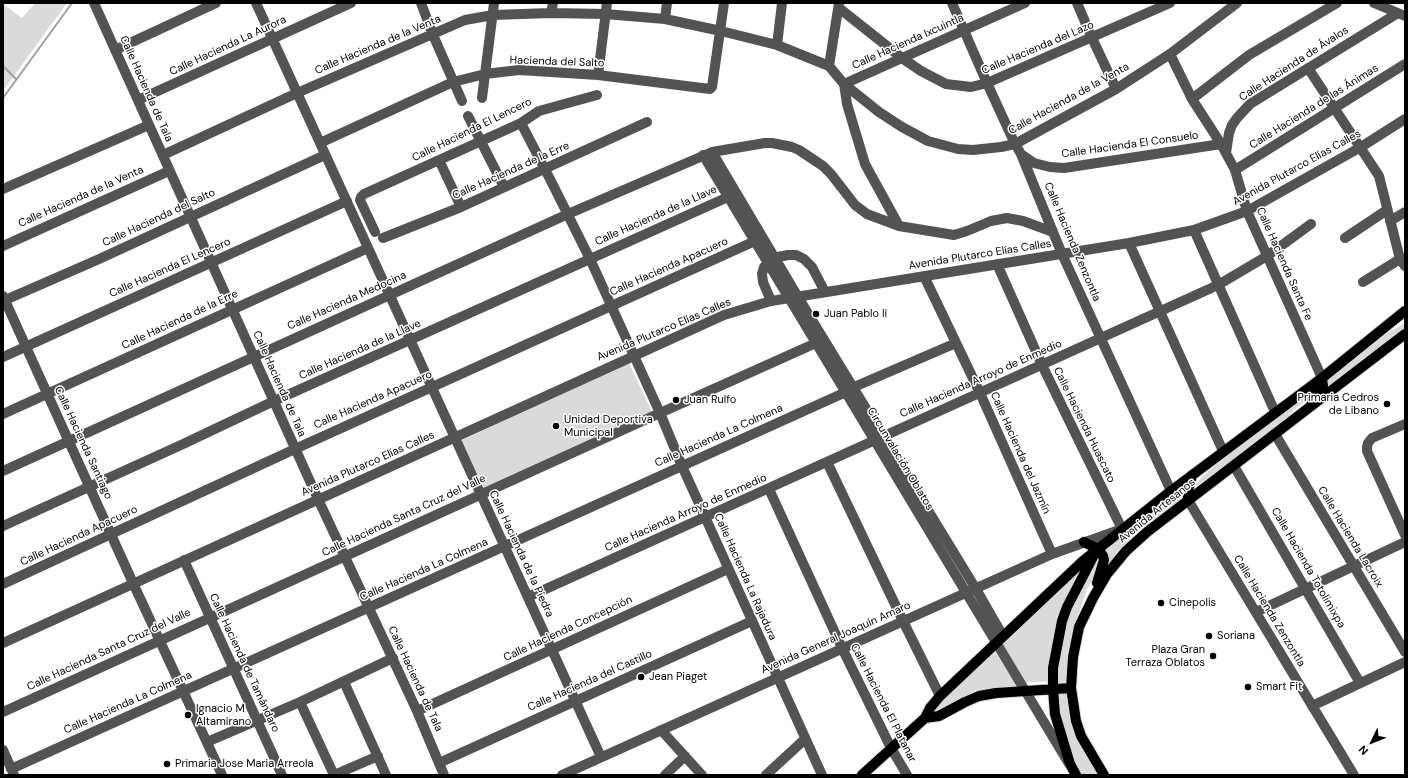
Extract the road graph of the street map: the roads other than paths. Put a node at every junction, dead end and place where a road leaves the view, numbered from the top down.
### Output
1 (94, 3) edge
2 (216, 3) edge
3 (256, 3) edge
4 (351, 3) edge
5 (421, 3) edge
6 (494, 3) edge
7 (607, 3) edge
8 (667, 3) edge
9 (724, 3) edge
10 (782, 3) edge
11 (952, 3) edge
12 (1025, 3) edge
13 (1078, 3) edge
14 (1170, 3) edge
15 (1237, 3) edge
16 (1336, 3) edge
17 (1374, 3) edge
18 (839, 5) edge
19 (552, 8) edge
20 (605, 14) junction
21 (1402, 14) edge
22 (493, 15) junction
23 (665, 20) junction
24 (964, 30) junction
25 (721, 31) junction
26 (433, 35) junction
27 (1092, 38) junction
28 (272, 39) junction
29 (777, 45) junction
30 (115, 50) junction
31 (1170, 54) junction
32 (902, 58) junction
33 (1405, 64) edge
34 (829, 66) junction
35 (1308, 68) junction
36 (485, 74) junction
37 (598, 75) junction
38 (453, 82) junction
39 (987, 83) junction
40 (844, 84) junction
41 (1116, 90) junction
42 (297, 93) junction
43 (598, 95) dead end
44 (482, 98) dead end
45 (1192, 99) junction
46 (138, 100) junction
47 (462, 102) dead end
48 (1335, 108) junction
49 (468, 116) dead end
50 (1405, 119) edge
51 (647, 122) dead end
52 (521, 123) junction
53 (149, 125) junction
54 (480, 141) junction
55 (320, 143) junction
56 (1015, 144) junction
57 (1221, 144) junction
58 (1361, 147) junction
59 (708, 154) junction
60 (1021, 154) junction
61 (1226, 154) junction
62 (162, 155) junction
63 (325, 155) junction
64 (439, 160) junction
65 (544, 169) junction
66 (170, 170) junction
67 (1235, 170) junction
68 (504, 187) junction
69 (3, 189) edge
70 (728, 197) junction
71 (347, 201) junction
72 (461, 207) junction
73 (1387, 210) junction
74 (1247, 211) junction
75 (1405, 212) edge
76 (568, 214) junction
77 (190, 216) junction
78 (1390, 222) junction
79 (1311, 224) dead end
80 (899, 226) junction
81 (1194, 230) junction
82 (1053, 232) junction
83 (379, 235) joint
84 (1345, 238) dead end
85 (755, 241) junction
86 (1129, 243) junction
87 (3, 246) edge
88 (368, 248) junction
89 (1062, 254) junction
90 (1267, 256) junction
91 (590, 259) junction
92 (772, 260) junction
93 (1402, 262) edge
94 (211, 263) junction
95 (997, 264) junction
96 (924, 276) junction
97 (1363, 282) dead end
98 (1218, 285) junction
99 (824, 292) junction
100 (389, 295) junction
101 (794, 298) junction
102 (4, 299) edge
103 (770, 301) junction
104 (611, 306) junction
105 (232, 309) junction
106 (1160, 311) junction
107 (1405, 311) edge
108 (1405, 334) edge
109 (1101, 338) junction
110 (410, 341) junction
111 (816, 343) junction
112 (956, 343) junction
113 (27, 346) junction
114 (634, 355) junction
115 (3, 357) edge
116 (253, 357) junction
117 (1042, 365) junction
118 (1322, 378) junction
119 (431, 387) junction
120 (850, 390) junction
121 (980, 393) junction
122 (48, 394) junction
123 (274, 401) junction
124 (1275, 412) junction
125 (660, 413) junction
126 (3, 414) edge
127 (1405, 424) edge
128 (1283, 428) junction
129 (1275, 434) junction
130 (455, 438) junction
131 (879, 438) junction
132 (69, 442) junction
133 (295, 449) junction
134 (1223, 451) junction
135 (828, 462) junction
136 (682, 466) junction
137 (1234, 466) junction
138 (3, 471) edge
139 (1192, 475) junction
140 (90, 486) junction
141 (769, 489) junction
142 (1171, 491) junction
143 (481, 494) junction
144 (318, 499) junction
145 (1188, 500) junction
146 (705, 517) junction
147 (3, 526) edge
148 (1122, 529) junction
149 (112, 534) junction
150 (1405, 534) edge
151 (1084, 542) junction
152 (1405, 542) edge
153 (504, 546) junction
154 (1098, 549) junction
155 (1052, 554) junction
156 (345, 557) junction
157 (184, 560) junction
158 (1354, 566) junction
159 (728, 569) junction
160 (133, 583) junction
161 (3, 584) edge
162 (1306, 589) junction
163 (971, 591) junction
164 (528, 597) junction
165 (1093, 598) junction
166 (369, 608) junction
167 (1256, 612) junction
168 (210, 618) junction
169 (752, 621) junction
170 (903, 622) junction
171 (160, 640) junction
172 (999, 640) junction
173 (3, 643) edge
174 (842, 648) junction
175 (552, 649) junction
176 (1405, 652) edge
177 (393, 658) junction
178 (1405, 662) edge
179 (233, 668) junction
180 (778, 678) junction
181 (344, 682) junction
182 (1360, 683) junction
183 (1071, 688) junction
184 (1053, 689) junction
185 (1025, 691) junction
186 (184, 692) junction
187 (940, 696) junction
188 (575, 701) junction
189 (300, 702) junction
190 (1312, 706) junction
191 (417, 711) junction
192 (3, 712) edge
193 (926, 718) junction
194 (257, 720) junction
195 (660, 730) junction
196 (805, 739) junction
197 (207, 742) junction
198 (891, 748) junction
199 (3, 750) edge
200 (378, 756) junction
201 (685, 756) junction
202 (601, 757) junction
203 (439, 763) junction
204 (1070, 764) junction
205 (13, 772) edge
206 (222, 775) edge
207 (282, 775) edge
208 (334, 775) edge
209 (386, 775) edge
210 (444, 775) edge
211 (562, 775) edge
212 (665, 775) edge
213 (702, 775) edge
214 (766, 775) edge
215 (822, 775) edge
216 (862, 775) edge
217 (906, 775) edge
218 (1076, 775) edge
219 (1104, 775) edge
220 (1354, 775) edge

1 - 30 street, Calle Hacienda de Tala
2 - 30 street
3 - 28 street, Calle Hacienda de la Piedra
4 - 28 street, Calle Hacienda La Aurora
5 - 26 street
6 - 22 street
7 - 20 street
8 - 23 street
9 - 25 street
10 - 29 street
11 - 24 street, Calle Hacienda Zenzontla
12 - 24 street, Calle Hacienda Ixcuintla
13 - 27 street
14 - 27 street, Calle Hacienda del Lazo
15 - 31 street, Calle Hacienda de la Venta
16 - 45 street
17 - 21 street
18 - 32 street, Calle Hacienda del Lazo
18 - 34 street
19 - 20 street, Calle Hacienda de la Venta
19 - 22 street, Calle Hacienda de la Venta
20 - 23 street, Calle Hacienda de la Venta
20 - 37 street
21 - 35 street, Calle Hacienda de Ávalos
22 - 26 street, Calle Hacienda de la Venta
22 - 36 street
23 - 25 street, Calle Hacienda de la Venta
24 - 32 street, Calle Hacienda Ixcuintla
24 - 39 street, Calle Hacienda Zenzontla
25 - 29 street, Calle Hacienda de la Venta
25 - 37 street, Hacienda del Salto
26 - 38 street
26 - 42 street, Calle Hacienda de la Venta
27 - 39 street, Calle Hacienda del Lazo
27 - 41 street
28 - 42 street, Calle Hacienda de la Piedra
28 - 46 street, Calle Hacienda La Aurora
29 - 34 street, Calle Hacienda de la Venta
30 - 46 street, Calle Hacienda de Tala
31 - 41 street, Calle Hacienda de la Venta
31 - 45 street, Calle Hacienda Santa Fe
32 - 39 street, Calle Hacienda del Lazo
32 - 40 street, Calle Hacienda Ixcuintla
33 - 48 street, Calle Hacienda de las Ánimas
34 - 40 street, Calle Hacienda de la Venta
35 - 48 street
35 - 61 street, Calle Hacienda de Ávalos
36 - 37 street, Hacienda del Salto
36 - 38 street, Hacienda del Salto
36 - 44 street
38 - 47 street
38 - 55 street, Hacienda del Salto
39 - 56 street, Calle Hacienda Zenzontla
40 - 56 street, Calle Hacienda de la Venta
40 - 80 street
41 - 56 street, Calle Hacienda de la Venta
42 - 55 street, Calle Hacienda de la Piedra
42 - 62 street, Calle Hacienda de la Venta
43 - 52 street, Calle Hacienda El Lencero
45 - 57 street, Calle Hacienda Santa Fe
46 - 53 street, Calle Hacienda de Tala
48 - 58 street
48 - 67 street, Calle Hacienda de las Ánimas
49 - 54 street
50 - 58 street, Avenida Plutarco Elías Calles
51 - 65 street, Calle Hacienda de la Erre
52 - 54 street, Calle Hacienda El Lencero
52 - 65 street, Calle Hacienda La Rajadura
53 - 62 street, Calle Hacienda de Tala
53 - 69 street
54 - 64 street, Calle Hacienda El Lencero
54 - 68 street
55 - 63 street, Calle Hacienda de la Piedra
56 - 60 street, Calle Hacienda Zenzontla
57 - 60 street, Calle Hacienda El Consuelo
57 - 61 street, Calle Hacienda Santa Fe
58 - 73 street
58 - 74 street, Avenida Plutarco Elías Calles
59 - 70 street, Circunvalación Oblatos
59 - 76 street, Calle Hacienda Medocina
59 - 80 street, Calle Hacienda Medocina
59 - 92 street, Circunvalación Oblatos
60 - 82 street, Calle Hacienda Zenzontla
61 - 67 street, Calle Hacienda Santa Fe
62 - 66 street, Calle Hacienda de Tala
63 - 71 street, Calle Hacienda de la Piedra
63 - 77 street, Calle Hacienda del Salto
64 - 72 street
64 - 83 street, Calle Hacienda El Lencero
65 - 68 street, Calle Hacienda de la Erre
65 - 76 street, Calle Hacienda La Rajadura
66 - 77 street, Calle Hacienda de Tala
66 - 87 street, Calle Hacienda de la Venta
67 - 74 street, Calle Hacienda Santa Fe
68 - 72 street, Calle Hacienda de la Erre
70 - 85 street, Circunvalación Oblatos
70 - 91 street, Calle Hacienda de la Llave
71 - 88 street, Calle Hacienda de la Piedra
71 - 94 street, Calle Hacienda El Lencero
72 - 83 street, Calle Hacienda de la Erre
73 - 78 street
73 - 84 street
74 - 81 street, Avenida Plutarco Elías Calles
74 - 90 street, Calle Hacienda Santa Fe
75 - 78 street
76 - 91 street, Calle Hacienda La Rajadura
76 - 100 street, Calle Hacienda Medocina
77 - 94 street, Calle Hacienda de Tala
77 - 102 street, Calle Hacienda del Salto
78 - 93 street
79 - 90 street, Calle Hacienda Arroyo de Enmedio
80 - 82 street, Calle Hacienda Medocina
81 - 86 street, Avenida Plutarco Elías Calles
81 - 98 street
82 - 89 street, Calle Hacienda Zenzontla
85 - 92 street, Circunvalación Oblatos
85 - 104 street, Calle Hacienda Apacuero
86 - 89 street, Avenida Plutarco Elías Calles
86 - 106 street
88 - 100 street, Calle Hacienda de la Piedra
88 - 105 street, Calle Hacienda de la Erre
89 - 95 street, Avenida Plutarco Elías Calles
89 - 109 street, Calle Hacienda Zenzontla
90 - 98 street, Calle Hacienda Arroyo de Enmedio
90 - 118 street, Calle Hacienda Santa Fe
91 - 104 street, Calle Hacienda La Rajadura
91 - 110 street, Calle Hacienda de la Llave
92 - 99 street
92 - 101 street, Circunvalación Oblatos
92 - 103 street
93 - 97 street
94 - 105 street, Calle Hacienda de Tala
94 - 113 street, Calle Hacienda El Lencero
95 - 96 street, Avenida Plutarco Elías Calles
95 - 117 street, Calle Hacienda Huascato
96 - 99 street, Avenida Plutarco Elías Calles
96 - 112 street, Calle Hacienda del Jazmín
98 - 106 street, Calle Hacienda Arroyo de Enmedio
98 - 124 street
99 - 101 street, Avenida Plutarco Elías Calles
100 - 110 street, Calle Hacienda de la Piedra
100 - 116 street, Calle Hacienda Medocina
101 - 103 street, Avenida Plutarco Elías Calles
101 - 111 street, Circunvalación Oblatos
101 - 120 street, Circunvalación Oblatos
102 - 113 street, Calle Hacienda Santiago
103 - 114 street, Avenida Plutarco Elías Calles
104 - 114 street, Calle Hacienda La Rajadura
104 - 119 street, Calle Hacienda Apacuero
105 - 116 street, Calle Hacienda de Tala
105 - 122 street, Calle Hacienda de la Erre
106 - 109 street, Calle Hacienda Arroyo de Enmedio
106 - 134 street
107 - 118 main road, Avenida Artesanos
108 - 128 main road, Avenida Artesanos
109 - 117 street, Calle Hacienda Arroyo de Enmedio
109 - 142 street, Calle Hacienda Zenzontla
110 - 119 street, Calle Hacienda de la Piedra
110 - 123 street, Calle Hacienda de la Llave
111 - 120 street, Circunvalación Oblatos
111 - 125 street, Calle Hacienda Santa Cruz del Valle
112 - 120 street, Calle Hacienda La Colmena
112 - 121 street, Calle Hacienda del Jazmín
113 - 115 street, Calle Hacienda El Lencero
113 - 122 street, Calle Hacienda Santiago
114 - 125 street, Calle Hacienda La Rajadura
114 - 130 street, Avenida Plutarco Elías Calles
116 - 123 street, Calle Hacienda de Tala
116 - 132 street, Calle Hacienda Medocina
117 - 121 street, Calle Hacienda Arroyo de Enmedio
117 - 148 street, Calle Hacienda Huascato
118 - 124 main road, Avenida Artesanos
118 - 128 main road
119 - 130 street, Calle Hacienda de la Piedra
119 - 133 street, Calle Hacienda Apacuero
120 - 131 street, Circunvalación Oblatos
120 - 136 street, Calle Hacienda La Colmena
121 - 131 street, Calle Hacienda Arroyo de Enmedio
121 - 155 street, Calle Hacienda del Jazmín
122 - 126 street, Calle Hacienda de la Erre
122 - 132 street, Calle Hacienda Santiago
123 - 133 street, Calle Hacienda de Tala
123 - 140 street, Calle Hacienda de la Llave
124 - 134 main road, Avenida Artesanos
125 - 136 street, Calle Hacienda La Rajadura
125 - 143 street, Calle Hacienda Santa Cruz del Valle
127 - 150 street
128 - 129 main road, Avenida Artesanos
129 - 137 main road, Avenida Artesanos
129 - 158 street, Calle Hacienda Lacroix
130 - 143 street, Calle Hacienda de la Piedra
130 - 144 street, Avenida Plutarco Elías Calles
131 - 135 street, Calle Hacienda Arroyo de Enmedio
131 - 163 street, Circunvalación Oblatos
132 - 138 street, Calle Hacienda Medocina
132 - 140 street, Calle Hacienda Santiago
133 - 144 street, Calle Hacienda de Tala
133 - 149 street, Calle Hacienda Apacuero
134 - 139 main road, Avenida Artesanos
135 - 141 street, Calle Hacienda Arroyo de Enmedio
135 - 170 street
136 - 146 street, Calle Hacienda La Rajadura
136 - 153 street, Calle Hacienda La Colmena
137 - 145 main road, Avenida Artesanos
137 - 162 street, Calle Hacienda Totolimixpa
139 - 142 main road, Avenida Artesanos
139 - 145 main road
140 - 147 street, Calle Hacienda de la Llave
140 - 149 street, Calle Hacienda Santiago
141 - 146 street, Calle Hacienda Arroyo de Enmedio
141 - 174 street, Calle Hacienda El Platanar
142 - 148 main road, Avenida Artesanos
143 - 153 street, Calle Hacienda de la Piedra
143 - 156 street, Calle Hacienda Santa Cruz del Valle
144 - 156 street, Calle Hacienda de Tala
144 - 157 street, Avenida Plutarco Elías Calles
145 - 165 main road, Avenida Artesanos
145 - 167 street, Calle Hacienda Zenzontla
146 - 159 street, Calle Hacienda La Rajadura
146 - 164 street, Calle Hacienda Arroyo de Enmedio
148 - 151 street, Avenida General Joaquín Amaro
148 - 154 main road, Avenida Artesanos
149 - 160 street, Calle Hacienda Santiago
149 - 161 street, Calle Hacienda Apacuero
151 - 154 main road
151 - 155 street, Avenida General Joaquín Amaro
152 - 158 street
153 - 164 street, Calle Hacienda de la Piedra
153 - 166 street, Calle Hacienda La Colmena
154 - 165 main road
154 - 172 main road, Avenida Artesanos
154 - 184 main road
155 - 163 street, Avenida General Joaquín Amaro
156 - 166 street, Calle Hacienda de Tala
156 - 168 street, Calle Hacienda Santa Cruz del Valle
157 - 160 street, Avenida Plutarco Elías Calles
157 - 168 street, Calle Hacienda de Tamándaro
158 - 162 street
158 - 176 street, Calle Hacienda Lacroix
159 - 169 street, Calle Hacienda La Rajadura
159 - 175 street, Calle Hacienda Concepción
160 - 171 street, Calle Hacienda Santiago
160 - 173 street, Avenida Plutarco Elías Calles
162 - 167 street
162 - 182 street, Calle Hacienda Totolimixpa
163 - 170 street, Avenida General Joaquín Amaro
163 - 172 street, Circunvalación Oblatos
164 - 175 street, Calle Hacienda de la Piedra
165 - 183 main road, Avenida Artesanos
166 - 177 street, Calle Hacienda de Tala
166 - 179 street, Calle Hacienda La Colmena
167 - 190 street, Calle Hacienda Zenzontla
168 - 171 street, Calle Hacienda Santa Cruz del Valle
168 - 179 street, Calle Hacienda de Tamándaro
169 - 180 street, Calle Hacienda La Rajadura
169 - 188 street, Calle Hacienda del Castillo
170 - 174 street, Avenida General Joaquín Amaro
170 - 187 street
171 - 186 street, Calle Hacienda Santiago
171 - 192 street, Calle Hacienda Santa Cruz del Valle
172 - 185 street, Circunvalación Oblatos
172 - 187 main road, Avenida Artesanos
174 - 180 street, Avenida General Joaquín Amaro
174 - 198 street, Calle Hacienda El Platanar
175 - 188 street, Calle Hacienda de la Piedra
175 - 191 street, Calle Hacienda Concepción
177 - 181 street
177 - 191 street, Calle Hacienda de Tala
178 - 182 street
179 - 186 street, Calle Hacienda La Colmena
179 - 194 street, Calle Hacienda de Tamándaro
180 - 195 street, Avenida General Joaquín Amaro
180 - 196 street, Calle Hacienda La Rajadura
181 - 189 street
181 - 200 street
182 - 190 street
183 - 184 main road, Avenida Artesanos
183 - 219 main road
184 - 185 main road, Avenida Artesanos
184 - 204 main road
185 - 193 main road, Avenida Artesanos
185 - 204 street, Circunvalación Oblatos
186 - 197 street, Calle Hacienda Santiago
186 - 205 street, Calle Hacienda La Colmena
187 - 193 main road, Avenida Artesanos
188 - 202 street, Calle Hacienda de la Piedra
188 - 203 street, Calle Hacienda del Castillo
189 - 194 street
189 - 208 street
190 - 220 street, Calle Hacienda Zenzontla
191 - 203 street, Calle Hacienda de Tala
193 - 198 main road, Avenida Artesanos
194 - 197 street
194 - 207 street, Calle Hacienda de Tamándaro
195 - 201 street
195 - 202 street, Avenida General Joaquín Amaro
196 - 214 street
196 - 215 street, Calle Hacienda La Rajadura
197 - 206 street, Calle Hacienda Santiago
198 - 216 main road, Avenida Artesanos
198 - 217 street, Calle Hacienda El Platanar
199 - 205 street
200 - 208 street
200 - 209 street
201 - 212 street
201 - 213 street
202 - 211 street, Avenida General Joaquín Amaro
203 - 210 street, Calle Hacienda de Tala
204 - 218 main road, Circunvalación Oblatos

